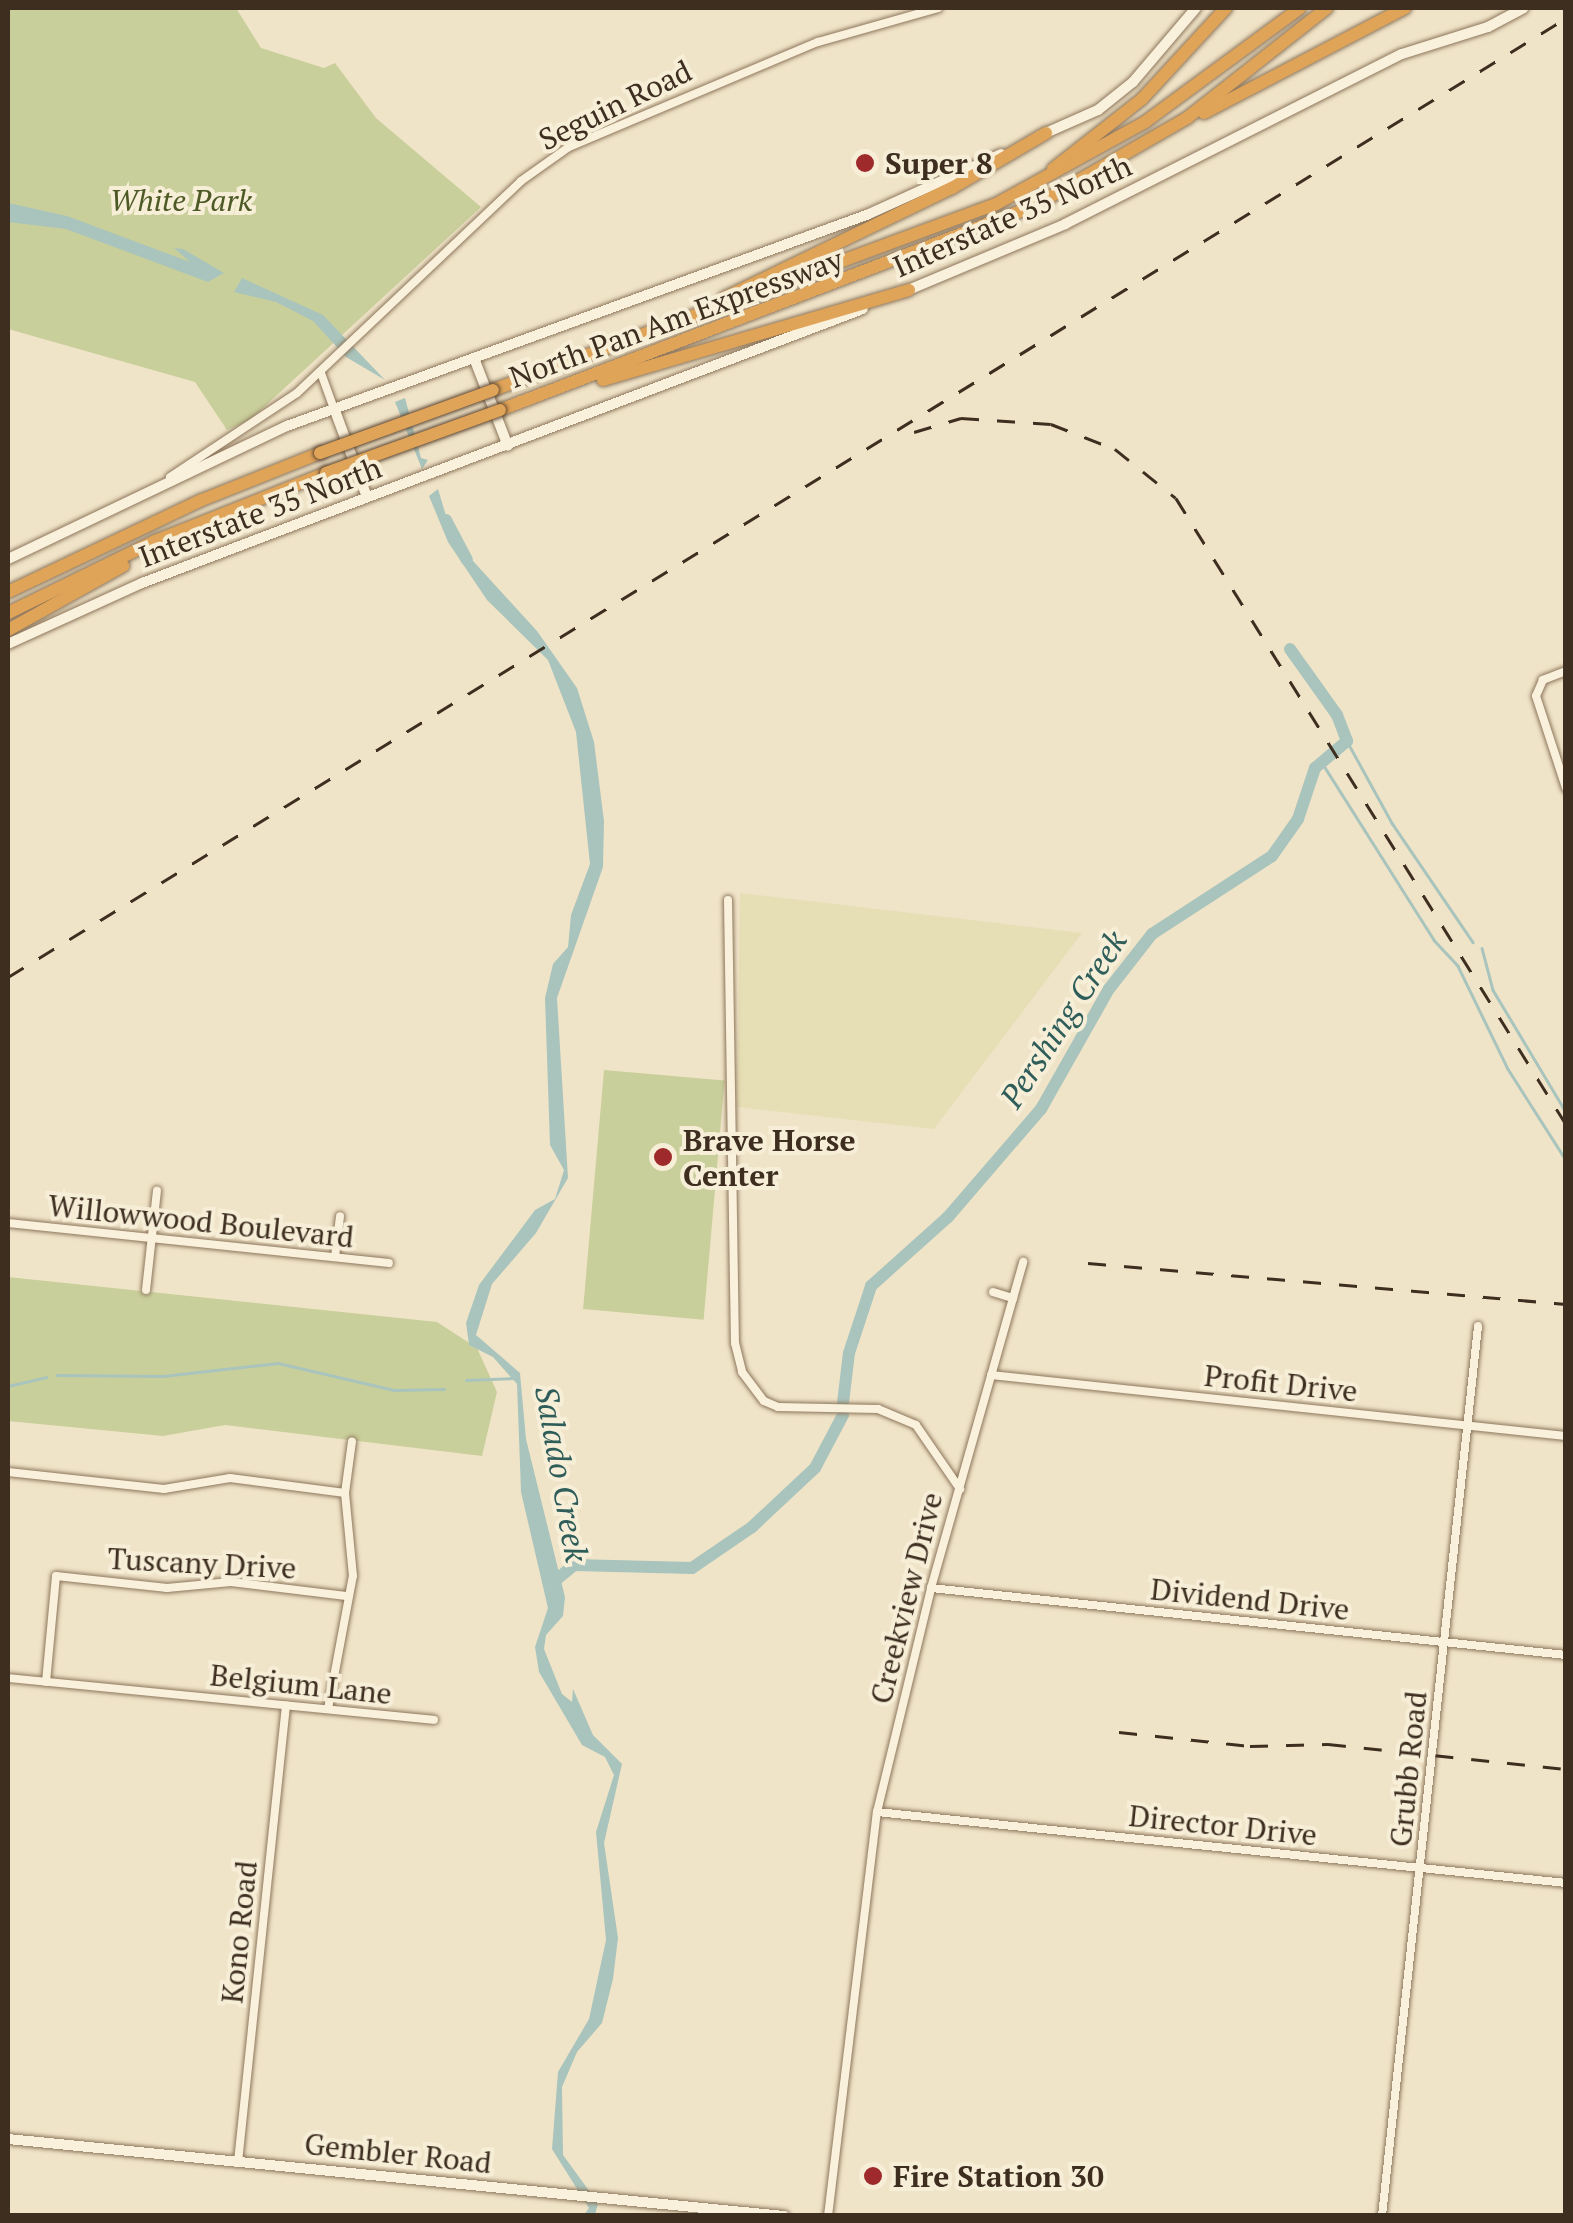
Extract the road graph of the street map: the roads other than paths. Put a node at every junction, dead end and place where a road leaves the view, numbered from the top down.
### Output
1 (938, 8) edge
2 (1196, 8) edge
3 (1226, 8) edge
4 (1300, 8) edge
5 (1327, 8) edge
6 (1405, 8) edge
7 (1523, 8) edge
8 (1187, 118) junction
9 (1046, 133) junction
10 (1044, 180) junction
11 (909, 290) junction
12 (688, 319) junction
13 (474, 358) junction
14 (321, 373) junction
15 (538, 396) junction
16 (334, 408) junction
17 (508, 446) junction
18 (146, 492) junction
19 (367, 497) junction
20 (208, 518) junction
21 (8, 559) edge
22 (8, 588) edge
23 (8, 613) edge
24 (8, 630) edge
25 (8, 644) edge
26 (1566, 671) edge
27 (1566, 788) edge
28 (728, 900) dead end
29 (156, 1191) dead end
30 (340, 1216) dead end
31 (8, 1224) edge
32 (152, 1238) junction
33 (335, 1257) junction
34 (1023, 1262) dead end
35 (389, 1264) dead end
36 (146, 1290) dead end
37 (994, 1292) dead end
38 (1013, 1298) junction
39 (1478, 1326) dead end
40 (991, 1375) junction
41 (1468, 1426) junction
42 (1566, 1436) edge
43 (352, 1442) dead end
44 (8, 1472) edge
45 (960, 1488) junction
46 (345, 1494) junction
47 (931, 1588) junction
48 (346, 1596) junction
49 (1444, 1642) junction
50 (1566, 1654) edge
51 (8, 1678) edge
52 (161, 1679) dead end
53 (46, 1682) junction
54 (164, 1694) junction
55 (286, 1706) junction
56 (328, 1709) junction
57 (434, 1720) dead end
58 (877, 1812) junction
59 (1420, 1868) junction
60 (1566, 1884) edge
61 (8, 2139) edge
62 (238, 2162) junction
63 (784, 2216) edge
64 (828, 2216) edge
65 (1382, 2216) edge

1 - 14 street, Seguin Road
2 - 9 main road, Interstate 35 North
3 - 10 highway
4 - 10 highway, North Pan Am Expressway
5 - 8 highway, North Pan Am Expressway
6 - 8 highway
7 - 11 main road, Interstate 35 North
8 - 15 highway, North Pan Am Expressway
9 - 12 highway
9 - 13 main road, Interstate 35 North
10 - 12 highway, North Pan Am Expressway
11 - 15 highway
11 - 17 main road, Interstate 35 North
12 - 22 highway, North Pan Am Expressway, bridge
13 - 16 main road, Interstate 35 North
13 - 17 main road
14 - 16 street
14 - 18 street, Seguin Road
15 - 20 highway, North Pan Am Expressway, bridge
16 - 18 main road, Interstate 35 North
16 - 19 main road
17 - 19 main road, Interstate 35 North
18 - 21 main road, Interstate 35 North
19 - 25 main road, Interstate 35 North
20 - 23 highway, North Pan Am Expressway
20 - 24 highway
26 - 27 street
28 - 45 street, Creekview Drive
29 - 32 street
30 - 33 street
31 - 32 street, Willowwood Boulevard
32 - 33 street, Willowwood Boulevard
32 - 36 street
33 - 35 street, Willowwood Boulevard
34 - 38 street
37 - 38 street
38 - 40 street
39 - 41 street, Grubb Road
40 - 41 street, Profit Drive
40 - 45 street
41 - 42 street, Profit Drive
41 - 49 street, Grubb Road
43 - 46 street
44 - 46 street
45 - 47 street, Creekview Drive
46 - 48 street
47 - 49 street, Dividend Drive
47 - 58 street, Creekview Drive
48 - 53 street, Tuscany Drive
48 - 56 street
49 - 50 street, Dividend Drive
49 - 59 street, Grubb Road
51 - 53 street, Belgium Lane
52 - 54 street, Belgium Lane
53 - 54 street, Belgium Lane
54 - 55 street, Belgium Lane
55 - 56 street, Belgium Lane
55 - 62 street, Kono Road
56 - 57 street, Belgium Lane
58 - 59 street, Director Drive
58 - 64 street, Creekview Drive
59 - 60 street, Director Drive
59 - 65 street, Grubb Road
61 - 62 main road, Gembler Road
62 - 63 main road, Gembler Road

